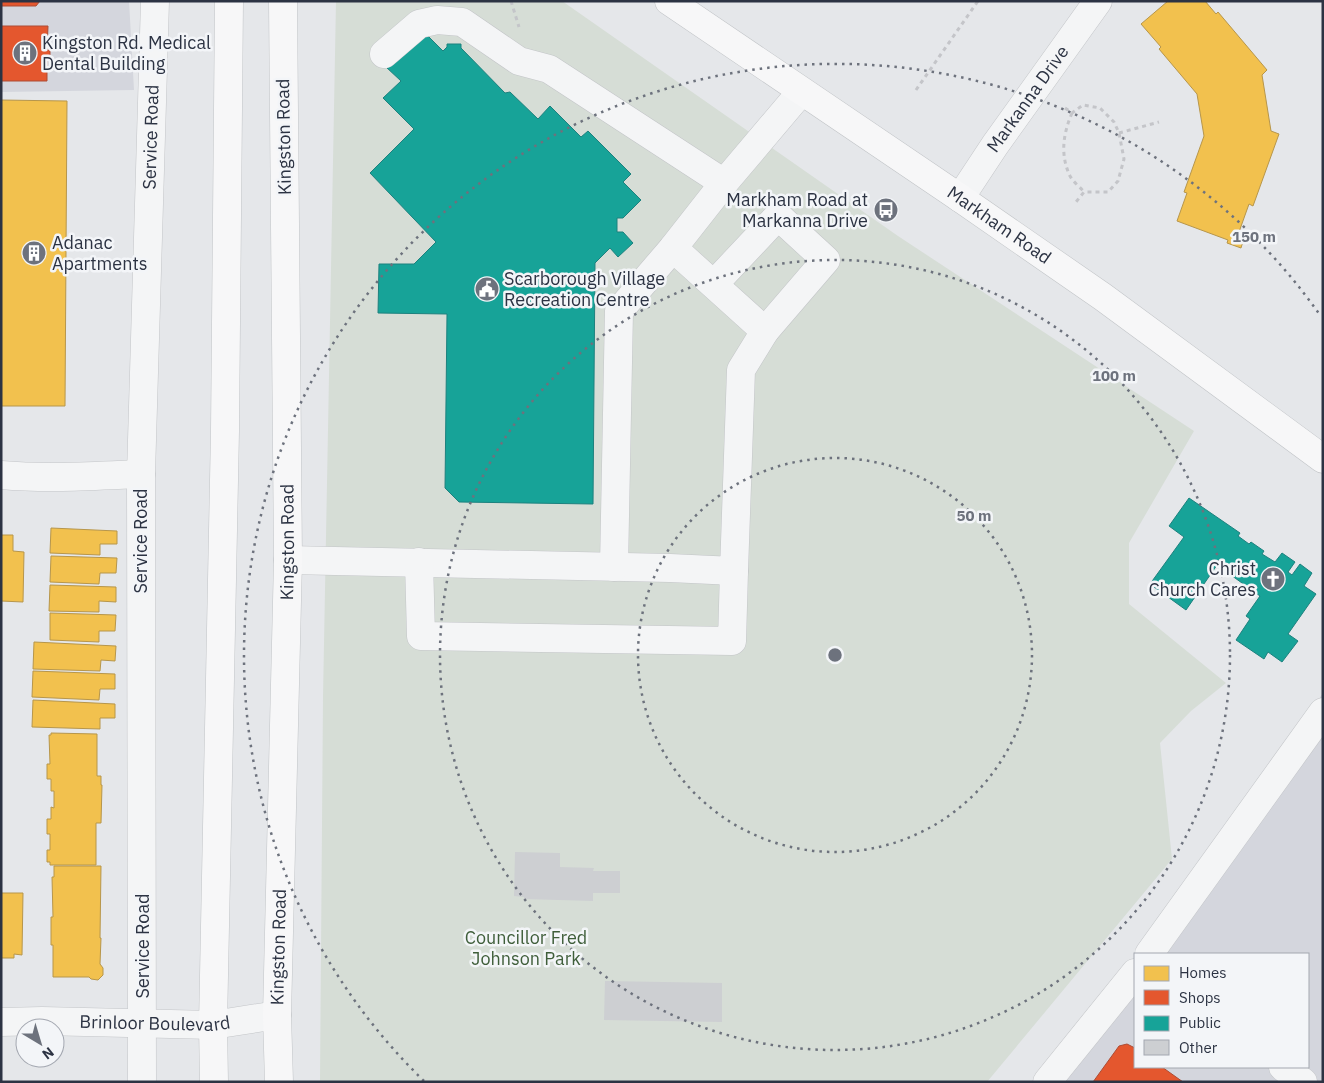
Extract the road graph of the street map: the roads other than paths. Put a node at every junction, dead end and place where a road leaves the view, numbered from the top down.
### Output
1 (155, 1) edge
2 (229, 1) edge
3 (283, 1) edge
4 (669, 1) edge
5 (1098, 1) edge
6 (384, 54) dead end
7 (801, 92) junction
8 (724, 183) junction
9 (960, 198) junction
10 (673, 248) junction
11 (714, 284) junction
12 (765, 331) junction
13 (1323, 459) edge
14 (141, 474) junction
15 (1, 475) edge
16 (288, 560) junction
17 (419, 562) junction
18 (614, 567) junction
19 (734, 572) junction
20 (1323, 712) edge
21 (1150, 953) edge
22 (1134, 974) edge
23 (277, 1015) junction
24 (1, 1022) edge
25 (143, 1024) junction
26 (213, 1025) junction
27 (1284, 1068) edge
28 (142, 1082) edge
29 (214, 1082) edge
30 (279, 1082) edge
31 (1047, 1082) edge
32 (1303, 1082) edge

1 - 14 street, Service Road
2 - 26 main road
3 - 16 main road, Kingston Road
4 - 7 main road, Markham Road
5 - 9 street, Markanna Drive
6 - 8 street
7 - 8 street
7 - 9 main road, Markham Road
8 - 10 street
9 - 13 main road, Markham Road
10 - 11 street
10 - 18 street
11 - 12 street
11 - 12 street
12 - 19 street
14 - 15 street
14 - 25 street, Service Road
16 - 17 street
16 - 23 main road, Kingston Road
17 - 18 street
17 - 19 street
18 - 19 street
20 - 21 street
22 - 31 street
23 - 26 street, Brinloor Boulevard
23 - 30 main road, Kingston Road
24 - 25 street, Brinloor Boulevard
25 - 26 street, Brinloor Boulevard
25 - 28 street, Service Road
26 - 29 main road
27 - 32 street

